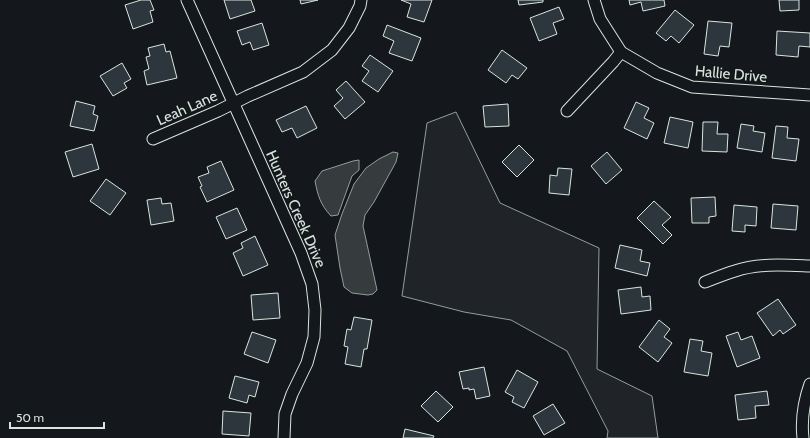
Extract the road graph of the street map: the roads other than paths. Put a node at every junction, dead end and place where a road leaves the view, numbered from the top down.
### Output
1 (186, 0) edge
2 (361, 0) edge
3 (594, 0) edge
4 (621, 52) junction
5 (810, 95) edge
6 (233, 104) junction
7 (567, 111) dead end
8 (153, 139) dead end
9 (810, 266) edge
10 (705, 282) dead end
11 (810, 384) edge
12 (284, 438) edge
13 (802, 438) edge

1 - 6 street, Hunters Creek Drive
2 - 6 street, Leah Lane
3 - 4 street, Hallie Drive
4 - 5 street, Hallie Drive
4 - 7 street
6 - 8 street, Leah Lane
6 - 12 street, Hunters Creek Drive
9 - 10 street
11 - 13 street

